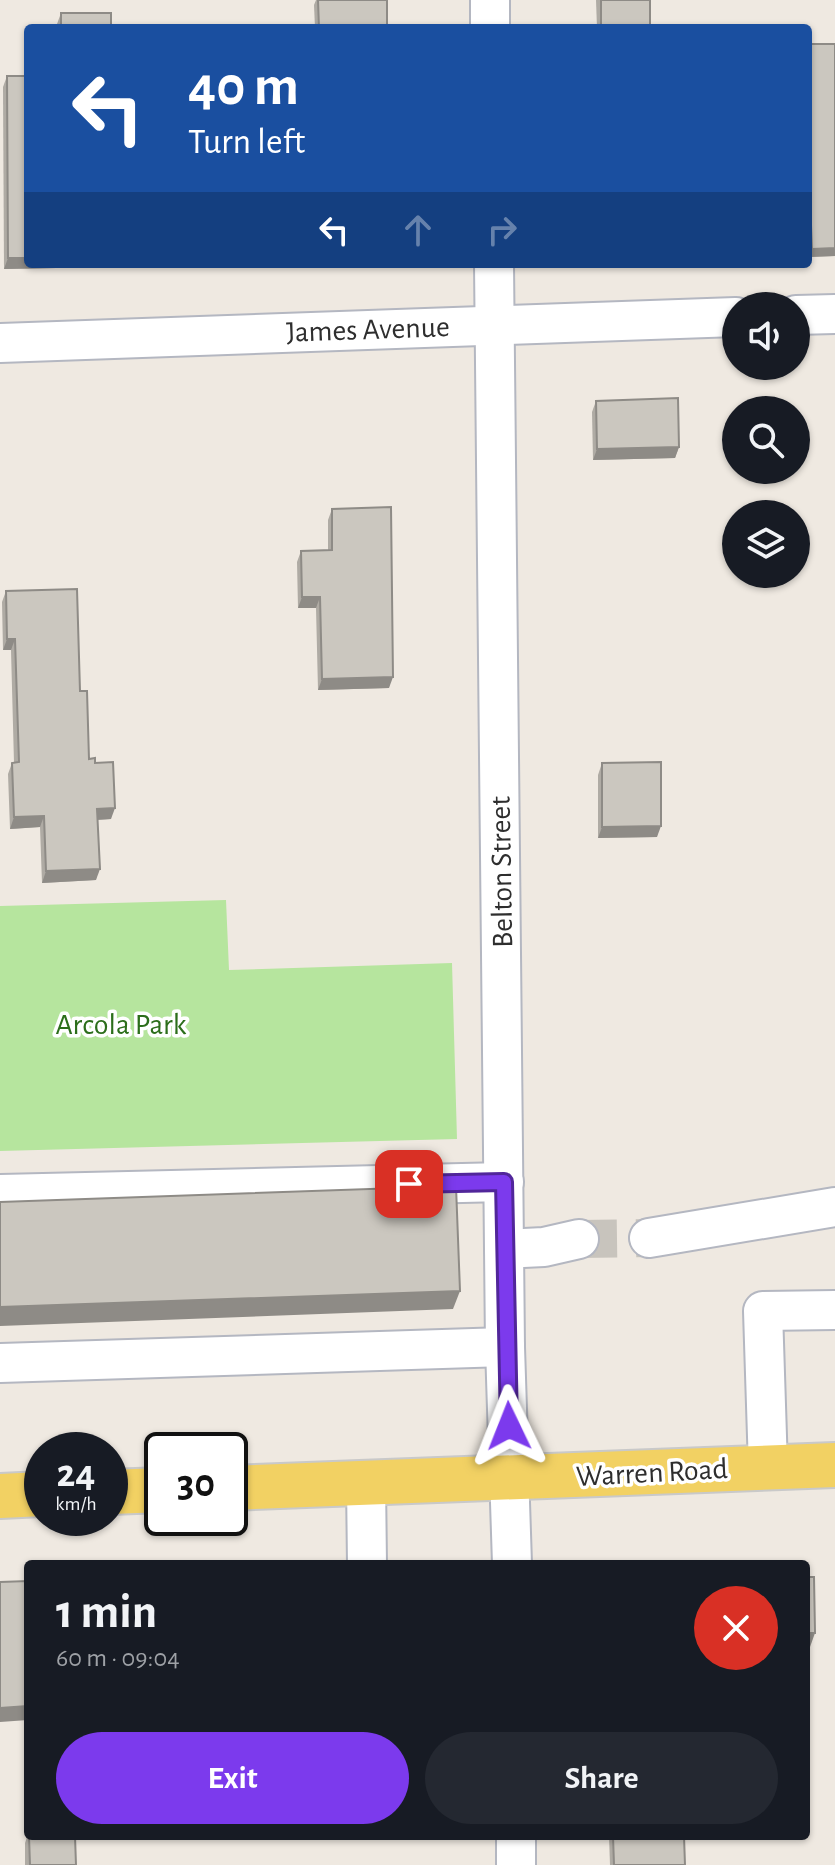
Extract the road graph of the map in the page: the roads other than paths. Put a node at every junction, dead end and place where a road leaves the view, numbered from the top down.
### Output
1 (490, 0) edge
2 (490, 24) edge
3 (494, 268) edge
4 (835, 314) edge
5 (810, 315) edge
6 (722, 317) edge
7 (496, 325) junction
8 (0, 343) edge
9 (504, 1182) junction
10 (0, 1194) edge
11 (835, 1207) edge
12 (649, 1238) tunnel mouth
13 (579, 1239) tunnel mouth
14 (504, 1249) junction
15 (835, 1310) edge
16 (505, 1347) junction
17 (0, 1363) edge
18 (835, 1465) edge
19 (768, 1468) junction
20 (511, 1479) junction
21 (366, 1483) junction
22 (248, 1487) edge
23 (24, 1495) edge
24 (0, 1496) edge
25 (367, 1560) edge
26 (512, 1560) edge
27 (516, 1840) edge
28 (516, 1865) edge

1 - 2 street
3 - 7 street, Belton Street
4 - 5 street
6 - 7 street, James Avenue
7 - 8 street, James Avenue
7 - 9 street, Belton Street
9 - 10 street
9 - 14 street, Belton Street
11 - 12 street
13 - 14 street
14 - 16 street, Belton Street
15 - 19 street
16 - 17 street
16 - 20 street, Belton Street
18 - 19 main road, Warren Road
19 - 20 main road, Warren Road
20 - 21 main road, Warren Road
20 - 26 street, Belton Street
21 - 22 main road, Warren Road
21 - 25 street
23 - 24 main road
27 - 28 street

